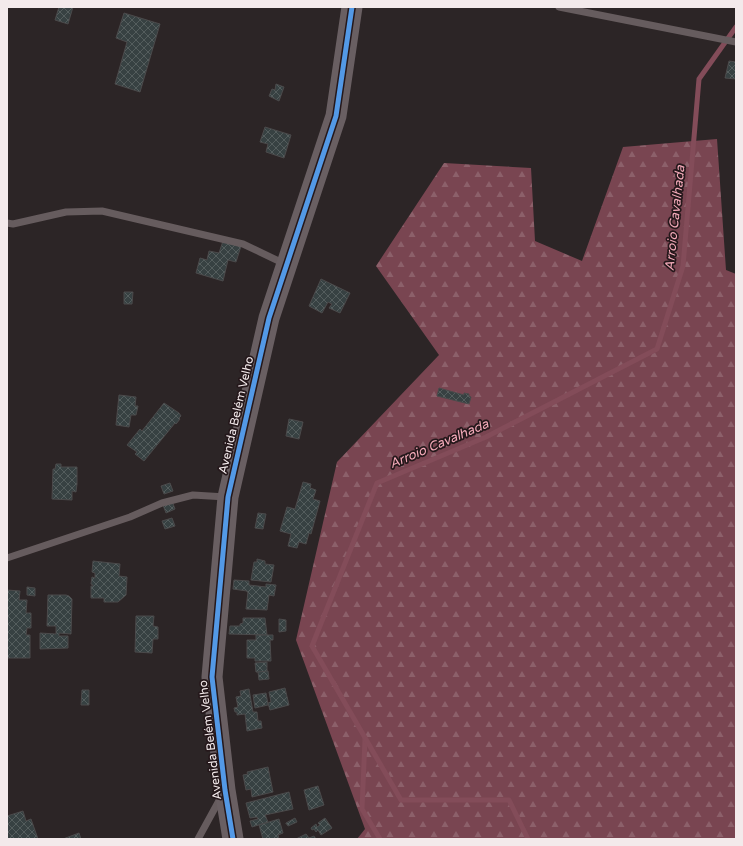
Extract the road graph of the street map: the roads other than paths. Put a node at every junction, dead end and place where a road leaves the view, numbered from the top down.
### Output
1 (352, 7) edge
2 (560, 7) edge
3 (736, 42) edge
4 (7, 223) edge
5 (287, 264) junction
6 (228, 497) junction
7 (7, 558) edge
8 (225, 790) junction
9 (198, 839) edge
10 (233, 839) edge

1 - 5 main road, Avenida Belém Velho
2 - 3 lane
4 - 5 lane
5 - 6 main road, Avenida Belém Velho
6 - 7 lane
6 - 8 main road, Avenida Belém Velho
8 - 9 lane
8 - 10 main road, Avenida Belém Velho

